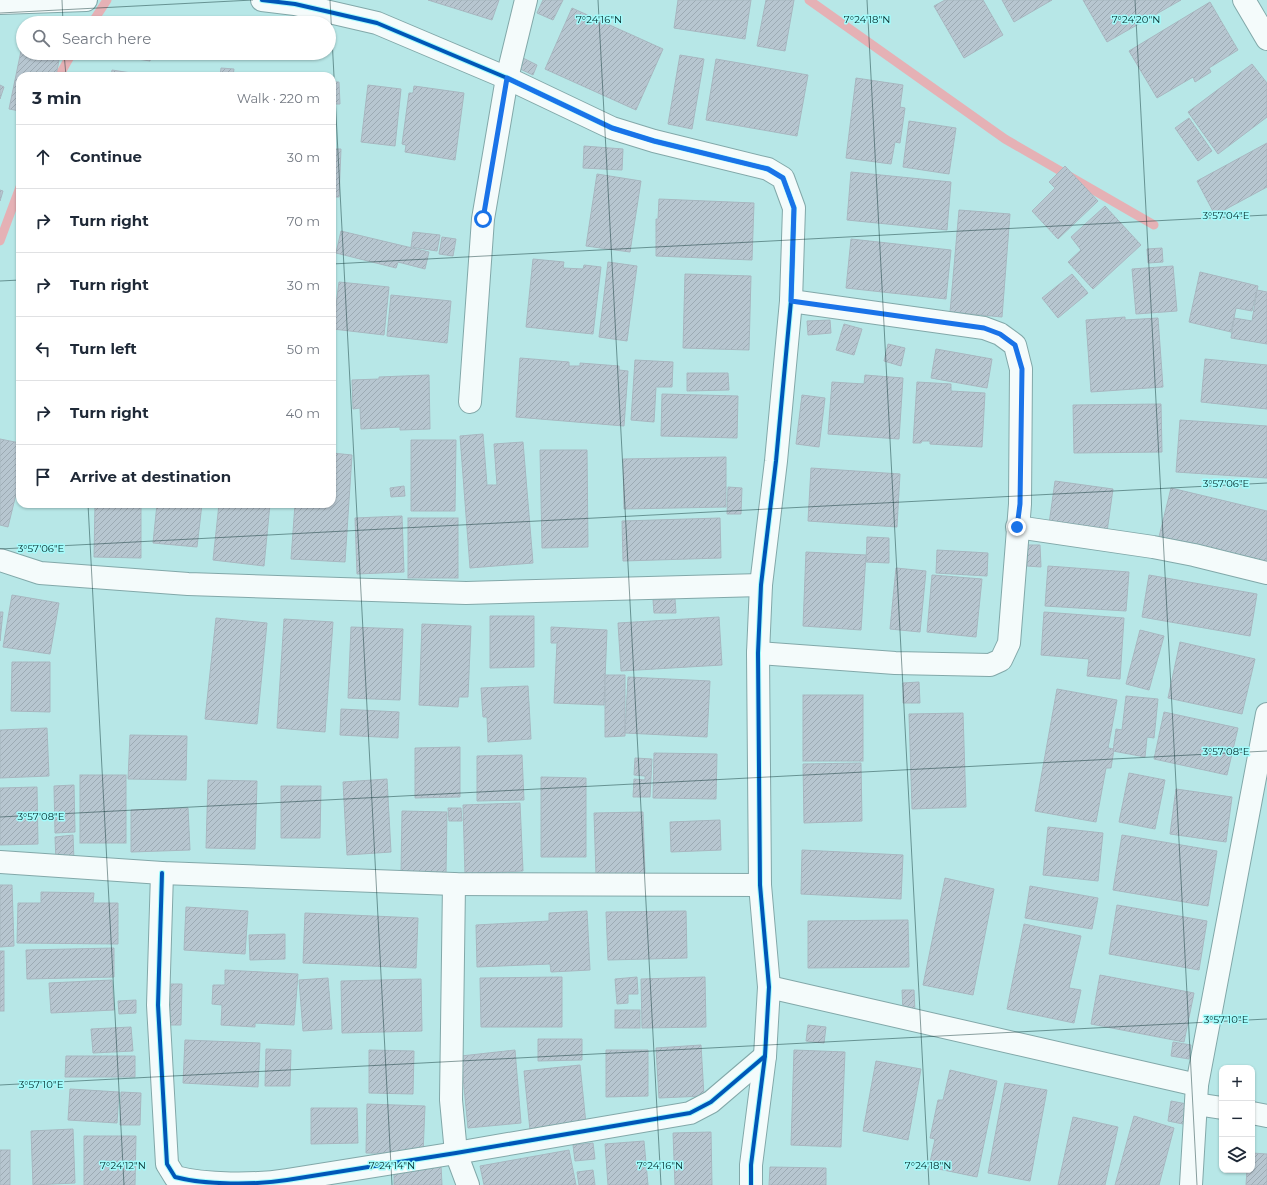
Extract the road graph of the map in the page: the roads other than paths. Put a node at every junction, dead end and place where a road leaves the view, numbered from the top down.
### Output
1 (86, 0) edge
2 (262, 0) edge
3 (526, 0) edge
4 (1244, 0) edge
5 (0, 3) edge
6 (1267, 40) edge
7 (507, 78) junction
8 (791, 301) junction
9 (470, 402) dead end
10 (1017, 527) junction
11 (0, 560) edge
12 (1267, 573) edge
13 (761, 585) junction
14 (758, 653) junction
15 (1267, 714) edge
16 (0, 862) edge
17 (162, 873) junction
18 (454, 884) junction
19 (760, 885) junction
20 (769, 987) junction
21 (765, 1056) junction
22 (1197, 1095) junction
23 (1219, 1106) edge
24 (1255, 1114) edge
25 (1267, 1116) edge
26 (456, 1153) junction
27 (268, 1185) edge
28 (468, 1185) edge
29 (751, 1185) edge
30 (1191, 1185) edge

1 - 5 street
2 - 7 street
3 - 7 street
4 - 6 street
7 - 8 street
7 - 9 street
8 - 10 street
8 - 13 street
10 - 12 street
10 - 14 street
11 - 13 street
13 - 14 street
14 - 19 street
15 - 22 street
16 - 17 street
17 - 18 street
17 - 27 street
18 - 19 street
18 - 26 street
19 - 20 street
20 - 21 street
20 - 22 street
21 - 26 street
21 - 29 street
22 - 23 street
22 - 30 street
24 - 25 street
26 - 27 street
26 - 28 street

